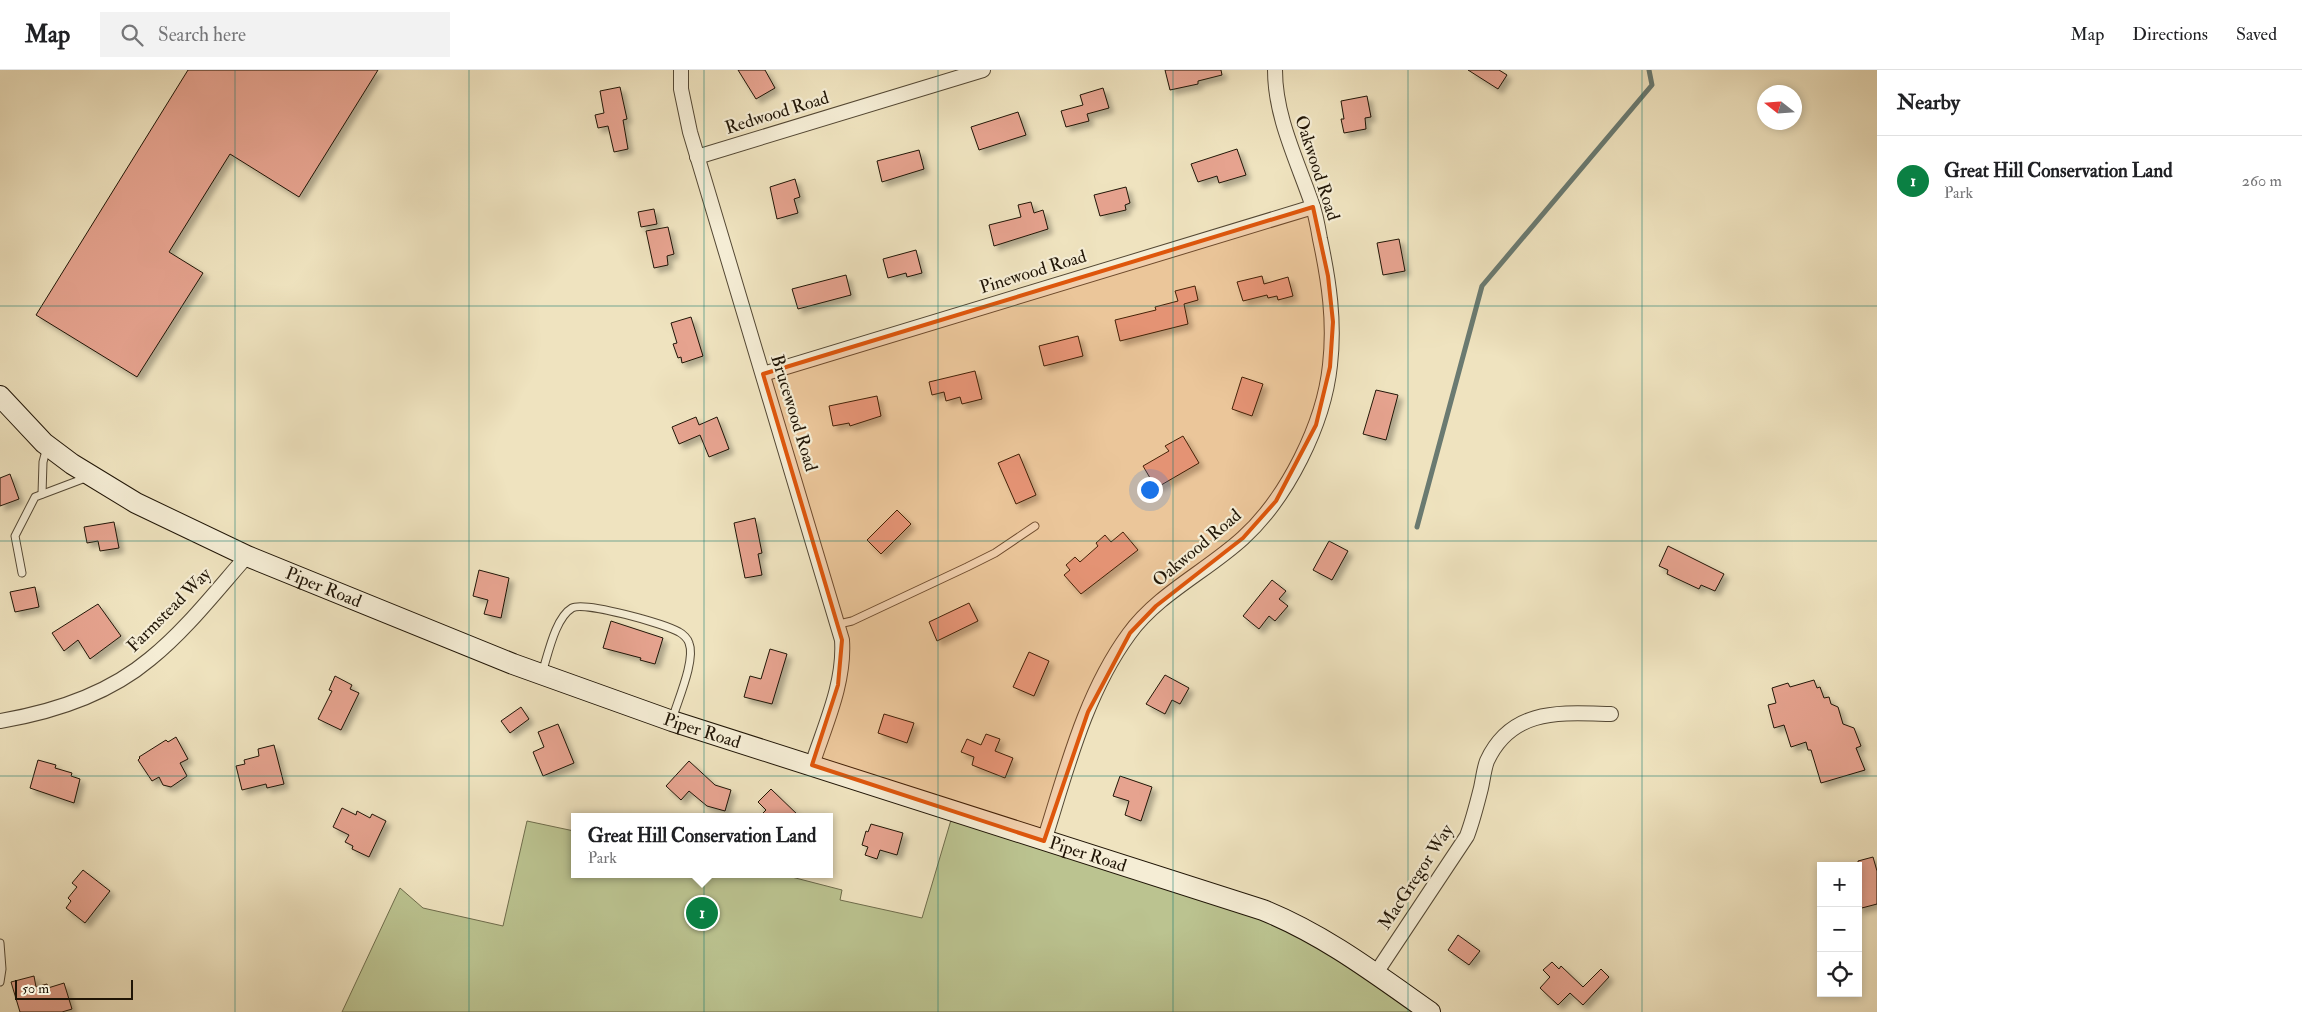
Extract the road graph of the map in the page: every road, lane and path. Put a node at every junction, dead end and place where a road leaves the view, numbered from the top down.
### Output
1 (681, 70) edge
2 (983, 70) edge
3 (1275, 70) edge
4 (697, 157) junction
5 (1313, 207) junction
6 (763, 374) junction
7 (0, 396) edge
8 (47, 445) junction
9 (91, 476) junction
10 (42, 494) junction
11 (1035, 526) dead end
12 (247, 556) junction
13 (22, 573) dead end
14 (839, 624) junction
15 (542, 674) junction
16 (1611, 714) dead end
17 (0, 721) edge
18 (672, 721) junction
19 (812, 766) junction
20 (1044, 841) junction
21 (0, 943) edge
22 (1376, 973) junction
23 (0, 982) edge
24 (1430, 1012) edge

1 - 4 street, Brucewood Road
2 - 4 street, Redwood Road
3 - 5 street, Oakwood Road
4 - 6 street, Brucewood Road
5 - 6 street, Pinewood Road
5 - 20 street, Oakwood Road
6 - 14 street, Brucewood Road
7 - 8 street, Piper Road
8 - 9 street, Piper Road
8 - 10 lane
9 - 10 lane
9 - 12 street, Piper Road
10 - 13 lane
11 - 14 lane
12 - 15 street, Piper Road
12 - 17 street, Farmstead Way
14 - 19 street, Brucewood Road
15 - 18 street, Piper Road
15 - 18 lane
16 - 22 street, MacGregor Way
18 - 19 street, Piper Road
19 - 20 street, Piper Road
20 - 22 street, Piper Road
21 - 23 lane
22 - 24 street, Piper Road

